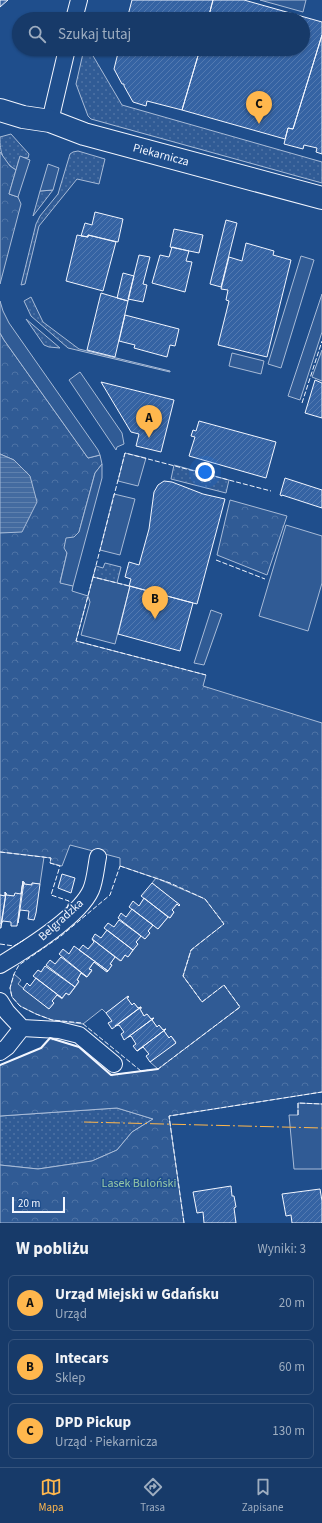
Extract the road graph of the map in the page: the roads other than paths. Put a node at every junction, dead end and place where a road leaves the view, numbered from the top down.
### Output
1 (79, 0) edge
2 (76, 12) edge
3 (65, 56) edge
4 (0, 110) edge
5 (50, 121) junction
6 (322, 198) edge
7 (98, 857) dead end
8 (0, 965) edge
9 (0, 1001) edge
10 (22, 1028) junction
11 (0, 1052) edge
12 (114, 1064) dead end

1 - 2 street
3 - 5 street
4 - 5 street, Piekarnicza
5 - 6 street, Piekarnicza
7 - 8 street, Belgradzka
9 - 10 street
10 - 11 street
10 - 12 street

